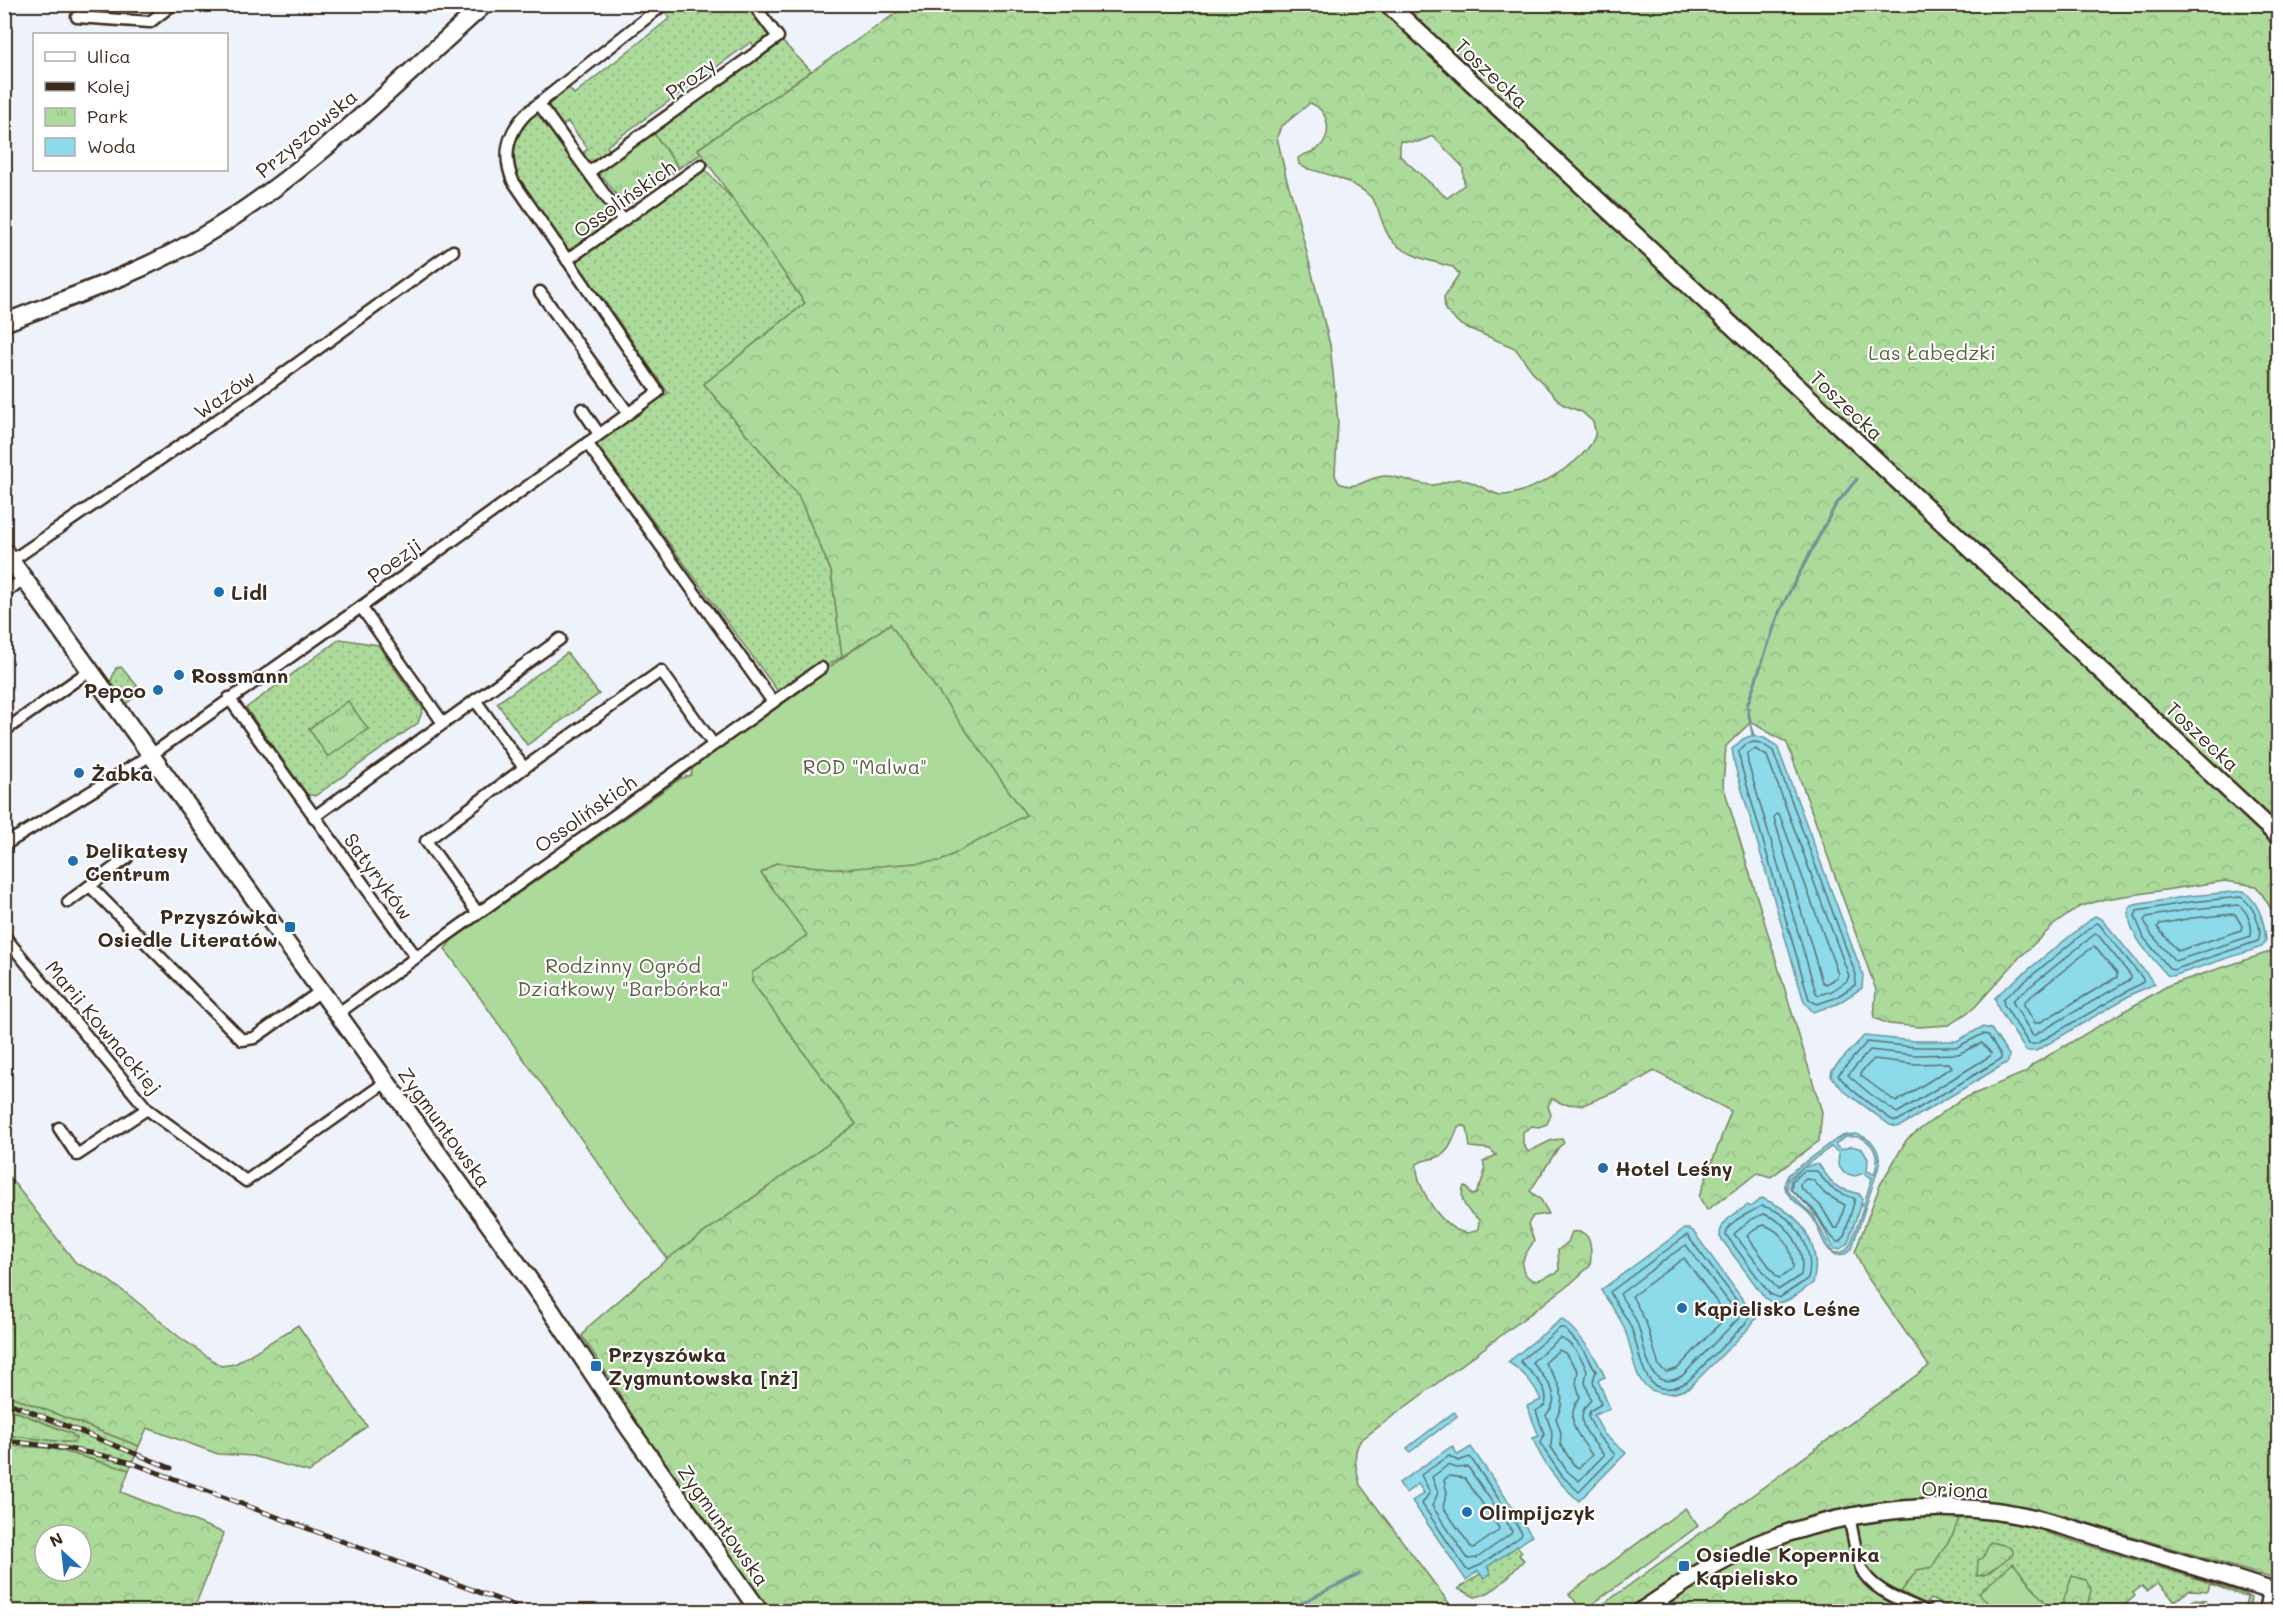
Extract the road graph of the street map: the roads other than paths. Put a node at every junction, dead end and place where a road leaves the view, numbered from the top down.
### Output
1 (173, 4) edge
2 (485, 4) edge
3 (664, 4) edge
4 (753, 4) edge
5 (1388, 4) edge
6 (77, 16) dead end
7 (539, 104) junction
8 (701, 165) dead end
9 (589, 172) junction
10 (623, 220) junction
11 (453, 251) dead end
12 (567, 260) junction
13 (540, 292) dead end
14 (4, 323) edge
15 (658, 392) joint
16 (582, 409) dead end
17 (628, 413) junction
18 (600, 434) junction
19 (587, 443) junction
20 (8, 556) edge
21 (24, 579) junction
22 (4, 593) edge
23 (362, 607) junction
24 (560, 639) dead end
25 (821, 668) dead end
26 (89, 671) junction
27 (229, 698) junction
28 (475, 700) junction
29 (773, 702) junction
30 (443, 723) junction
31 (4, 731) edge
32 (713, 744) junction
33 (151, 755) junction
34 (524, 768) junction
35 (314, 816) junction
36 (2278, 836) edge
37 (4, 845) edge
38 (127, 858) dead end
39 (90, 886) junction
40 (68, 902) dead end
41 (477, 912) junction
42 (4, 936) edge
43 (416, 957) junction
44 (321, 991) junction
45 (337, 1014) junction
46 (386, 1082) junction
47 (147, 1108) junction
48 (58, 1128) dead end
49 (1849, 1517) junction
50 (2274, 1591) edge
51 (1644, 1610) edge
52 (760, 1611) edge
53 (1927, 1611) edge
54 (2265, 1611) edge

1 - 6 street
2 - 14 street, Przyszowska
3 - 7 street, Ossolińskich
4 - 9 street, Prozy
5 - 36 street, Toszecka
7 - 9 street
7 - 12 street, Ossolińskich
8 - 10 street, Ossolińskich
9 - 10 street
10 - 12 street, Ossolińskich
11 - 20 street, Wazów
12 - 15 street, Ossolińskich
13 - 17 street
15 - 17 street, Poezji
16 - 18 street
17 - 18 street, Poezji
18 - 19 street, Poezji
19 - 23 street, Poezji
19 - 29 street
20 - 21 street, Zygmuntowska
21 - 22 street
21 - 26 street, Zygmuntowska
23 - 27 street, Poezji
23 - 30 street
24 - 28 street
25 - 29 street, Ossolińskich
26 - 31 street
26 - 33 street, Zygmuntowska
27 - 33 street, Poezji
27 - 35 street, Satyryków
28 - 30 street
28 - 34 street
29 - 32 street, Ossolińskich
30 - 35 street
32 - 34 street
32 - 41 street, Ossolińskich
33 - 37 street, Poezji
33 - 44 street, Zygmuntowska
34 - 41 street
35 - 43 street, Satyryków
38 - 39 street
39 - 40 street
39 - 44 street
41 - 43 street, Ossolińskich
42 - 47 street, Marii Kownackiej
43 - 45 street, Ossolińskich
44 - 45 street, Zygmuntowska
45 - 46 street, Zygmuntowska
46 - 47 street, Marii Kownackiej
46 - 52 street, Zygmuntowska
47 - 48 street
49 - 50 street, Oriona
49 - 51 street, Oriona
49 - 53 street
50 - 54 street

